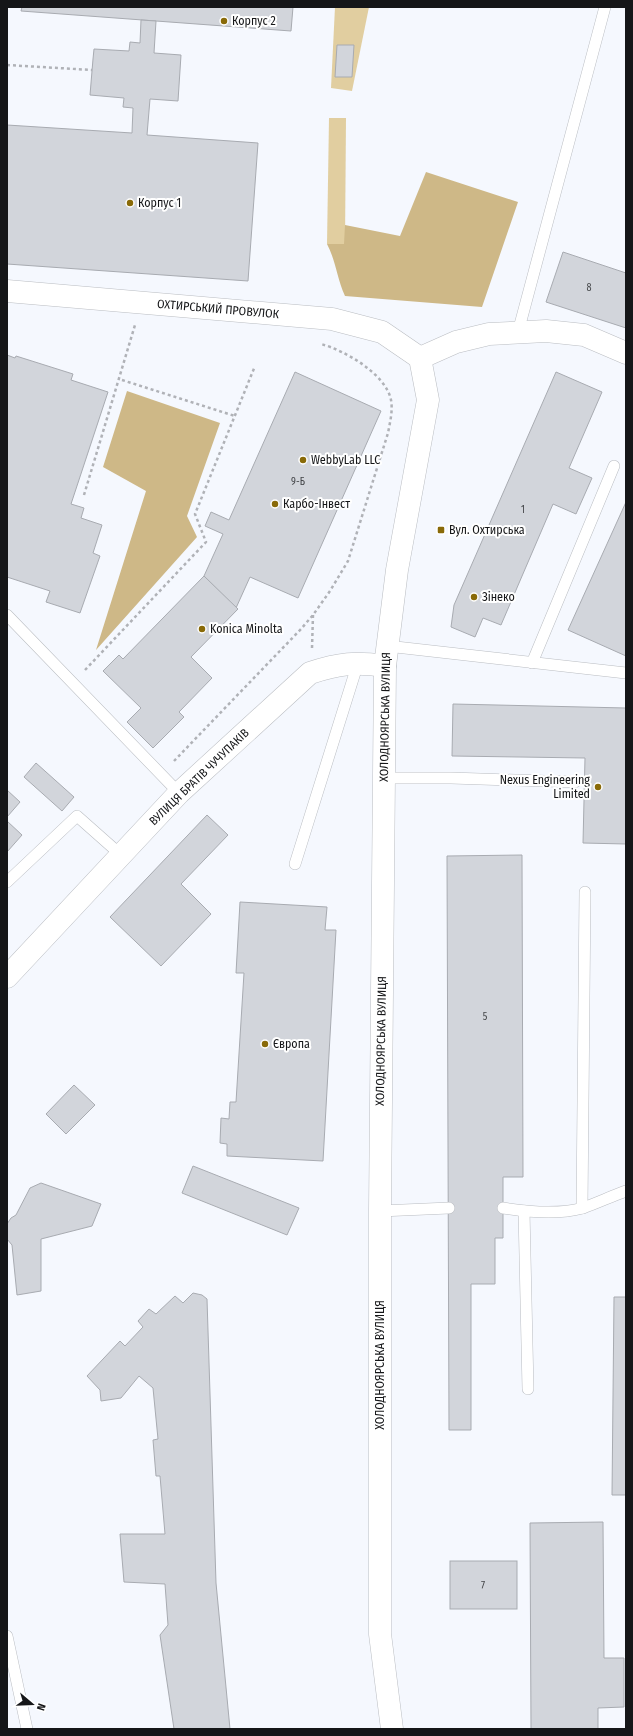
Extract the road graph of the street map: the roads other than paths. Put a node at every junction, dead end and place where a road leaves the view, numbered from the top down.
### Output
1 (605, 7) edge
2 (7, 291) edge
3 (518, 332) junction
4 (626, 353) edge
5 (420, 358) junction
6 (614, 466) dead end
7 (7, 614) edge
8 (386, 656) junction
9 (358, 663) junction
10 (532, 663) junction
11 (626, 673) edge
12 (384, 778) junction
13 (575, 782) dead end
14 (179, 793) junction
15 (121, 855) junction
16 (294, 864) dead end
17 (7, 882) edge
18 (585, 892) dead end
19 (7, 977) edge
20 (626, 1191) edge
21 (449, 1208) dead end
22 (503, 1208) dead end
23 (582, 1208) junction
24 (380, 1211) junction
25 (524, 1211) junction
26 (528, 1389) dead end
27 (7, 1636) edge
28 (27, 1729) edge
29 (392, 1729) edge

1 - 3 lane
2 - 5 main road, ОХТИРСЬКИЙ ПРОВУЛОК
3 - 4 main road
3 - 5 main road
5 - 8 main road, ХОЛОДНОЯРСЬКА ВУЛИЦЯ
6 - 10 lane
7 - 14 lane
8 - 9 main road, ВУЛИЦЯ БРАТІВ ЧУЧУПАКІВ
8 - 10 lane
8 - 12 main road, ХОЛОДНОЯРСЬКА ВУЛИЦЯ
9 - 14 main road, ВУЛИЦЯ БРАТІВ ЧУЧУПАКІВ
9 - 16 lane
10 - 11 lane
12 - 13 lane
12 - 24 main road, ХОЛОДНОЯРСЬКА ВУЛИЦЯ
14 - 15 main road, ВУЛИЦЯ БРАТІВ ЧУЧУПАКІВ
15 - 17 lane
15 - 19 main road, ВУЛИЦЯ БРАТІВ ЧУЧУПАКІВ
18 - 23 lane
20 - 23 lane
21 - 24 lane
22 - 25 lane
23 - 25 lane
24 - 29 main road, ХОЛОДНОЯРСЬКА ВУЛИЦЯ
25 - 26 lane
27 - 28 lane

